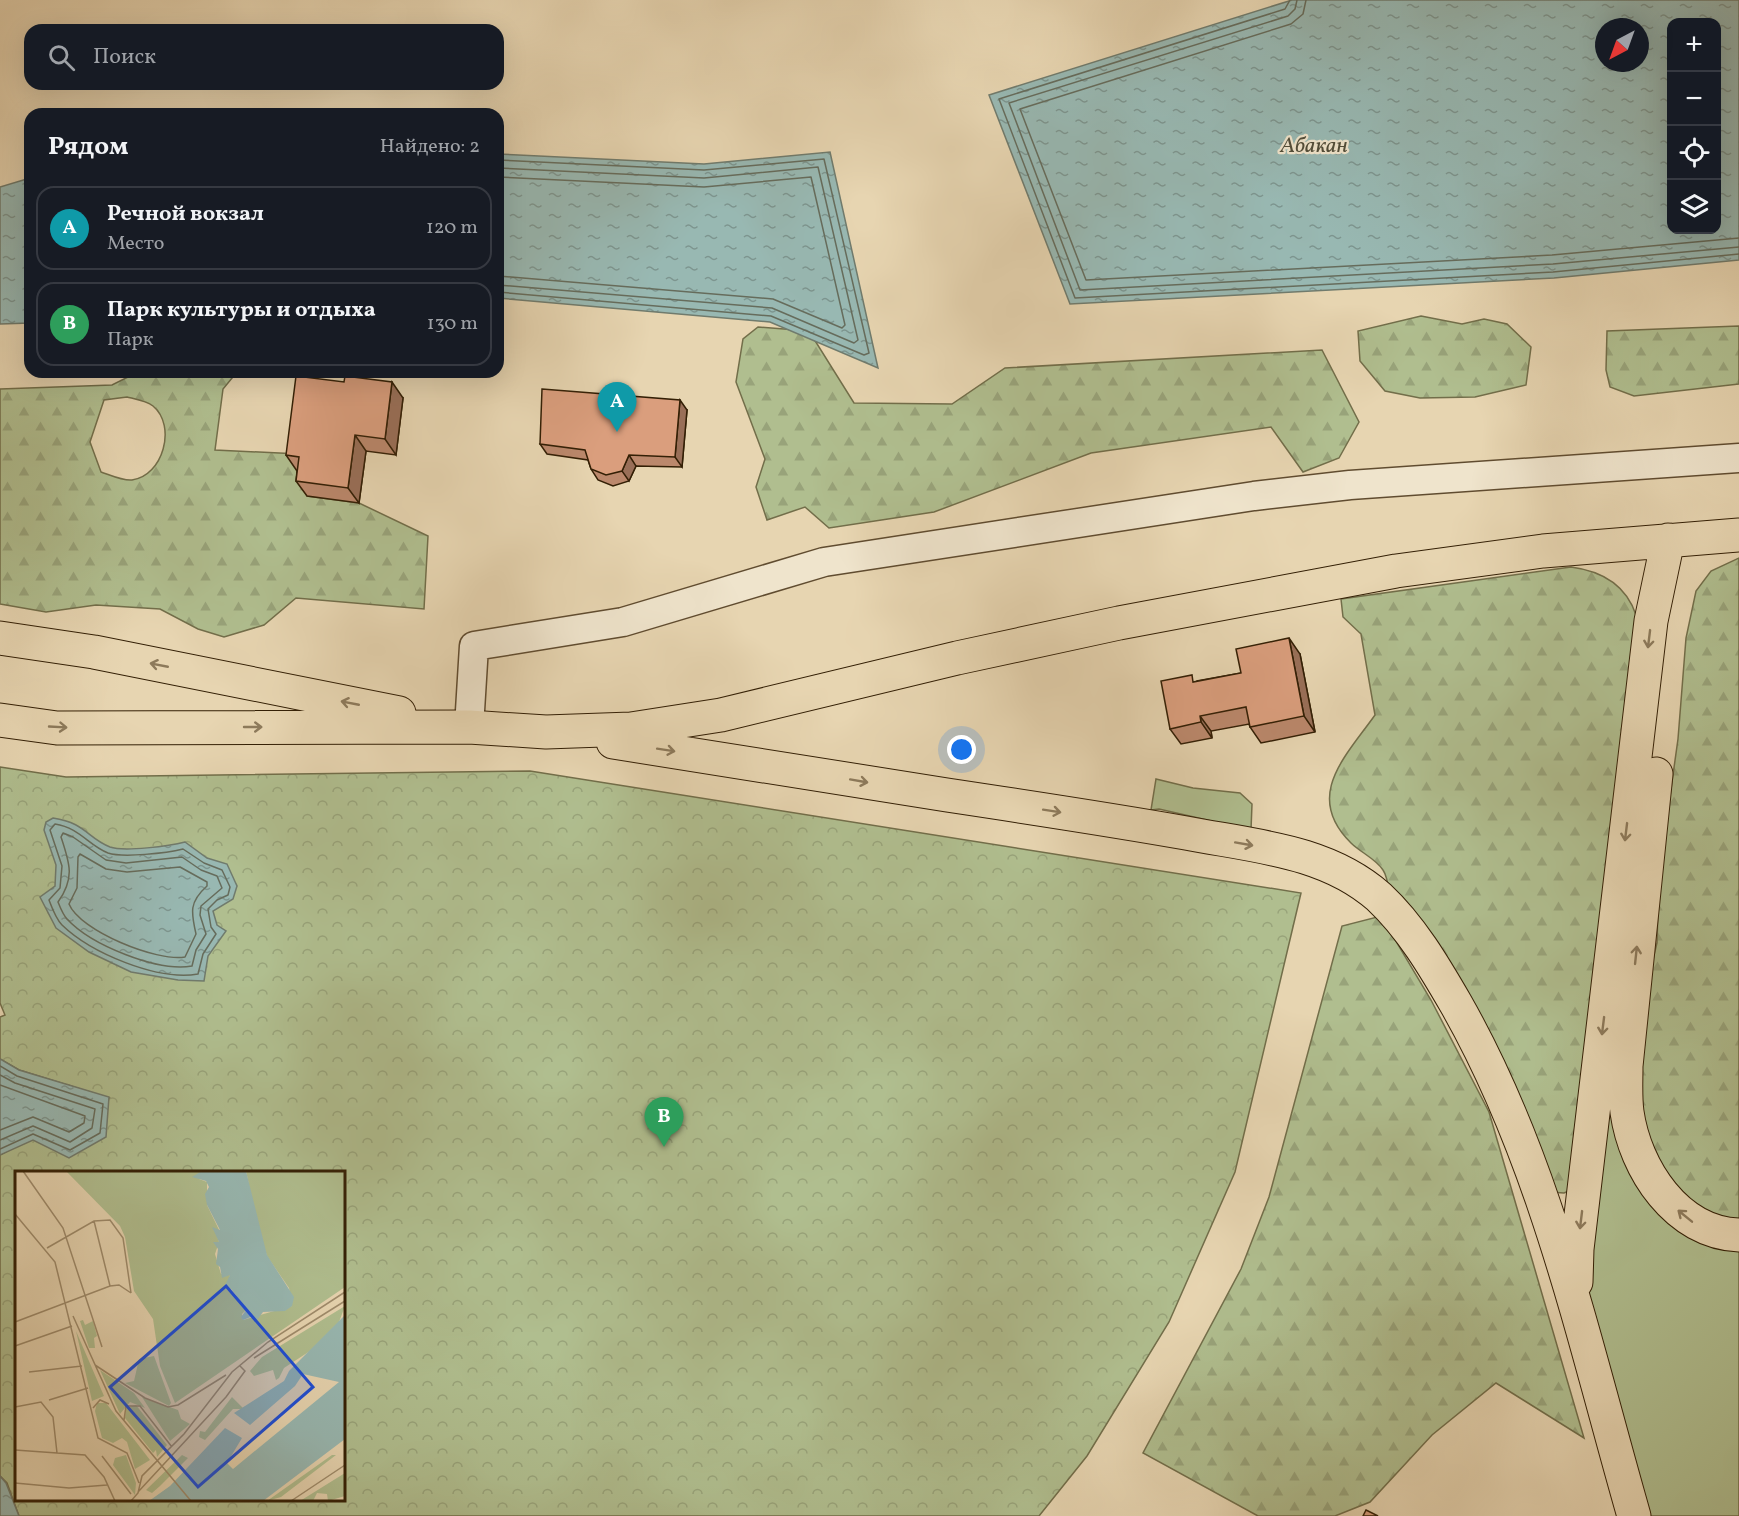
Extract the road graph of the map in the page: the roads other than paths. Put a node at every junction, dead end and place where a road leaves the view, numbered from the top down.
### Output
1 (1739, 458) edge
2 (1739, 535) edge
3 (1668, 540) junction
4 (0, 638) edge
5 (0, 720) edge
6 (469, 727) junction
7 (546, 732) junction
8 (1739, 1235) edge
9 (1582, 1336) junction
10 (1634, 1516) edge

1 - 6 street
2 - 3 main road
3 - 7 main road
8 -> 3 main road
3 -> 9 main road
6 -> 4 main road
5 -> 6 main road
6 - 7 main road
7 -> 9 main road
9 - 10 main road

